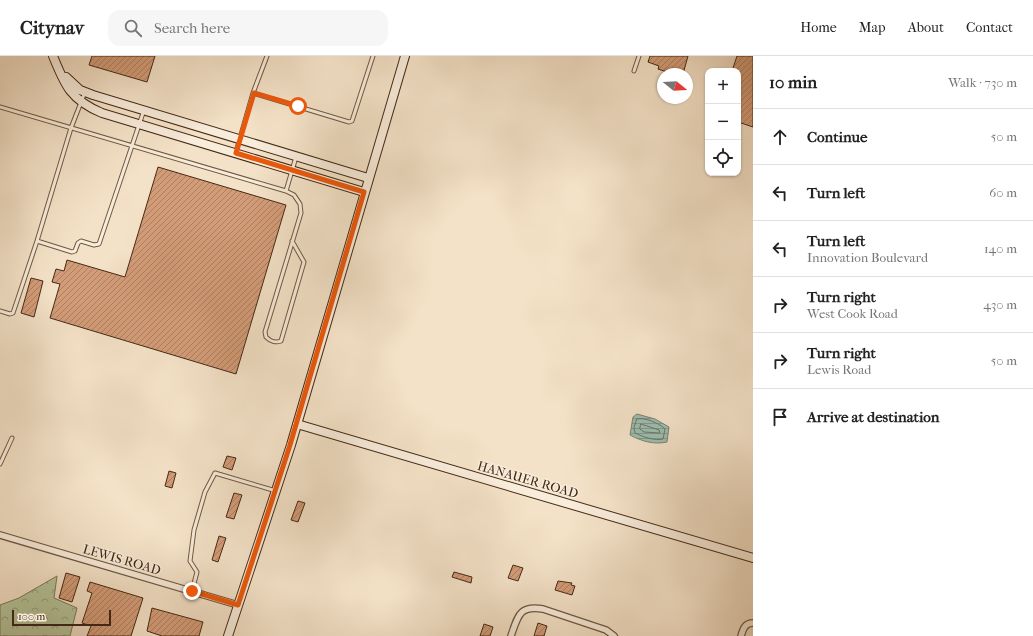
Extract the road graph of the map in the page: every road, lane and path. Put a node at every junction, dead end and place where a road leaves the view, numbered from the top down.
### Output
1 (53, 56) edge
2 (267, 56) edge
3 (373, 56) edge
4 (405, 56) edge
5 (638, 56) edge
6 (634, 71) dead end
7 (59, 72) junction
8 (85, 92) junction
9 (254, 93) junction
10 (80, 102) junction
11 (0, 107) edge
12 (144, 110) junction
13 (139, 124) junction
14 (71, 128) junction
15 (239, 140) junction
16 (132, 145) junction
17 (236, 153) junction
18 (296, 157) junction
19 (292, 171) junction
20 (368, 178) junction
21 (286, 191) junction
22 (364, 192) junction
23 (37, 241) junction
24 (292, 241) junction
25 (0, 311) edge
26 (297, 424) junction
27 (12, 438) dead end
28 (0, 464) edge
29 (276, 491) junction
30 (0, 535) edge
31 (753, 558) edge
32 (192, 591) junction
33 (238, 605) junction
34 (753, 623) edge
35 (228, 636) edge
36 (511, 636) edge
37 (614, 636) edge
38 (741, 636) edge

1 - 7 street
2 - 9 lane
3 - 9 lane
4 - 20 street
5 - 6 lane
7 - 8 street
7 - 10 street
8 - 10 lane
8 - 12 street
9 - 15 lane
10 - 13 street
10 - 14 lane
11 - 14 lane
12 - 13 lane
12 - 15 street
13 - 16 lane
13 - 17 street
14 - 16 lane
14 - 23 lane
15 - 17 lane
15 - 18 street
16 - 21 lane
16 - 23 lane
17 - 19 street
18 - 19 lane
18 - 20 street
19 - 21 lane
19 - 22 street
20 - 22 street
21 - 24 lane
22 - 26 street
23 - 25 lane
24 - 24 lane
26 - 29 street
26 - 31 street, HANAUER ROAD
27 - 28 lane
29 - 32 lane
29 - 33 street
30 - 32 street, LEWIS ROAD
32 - 33 street, LEWIS ROAD
33 - 35 street
34 - 38 street
36 - 37 street

